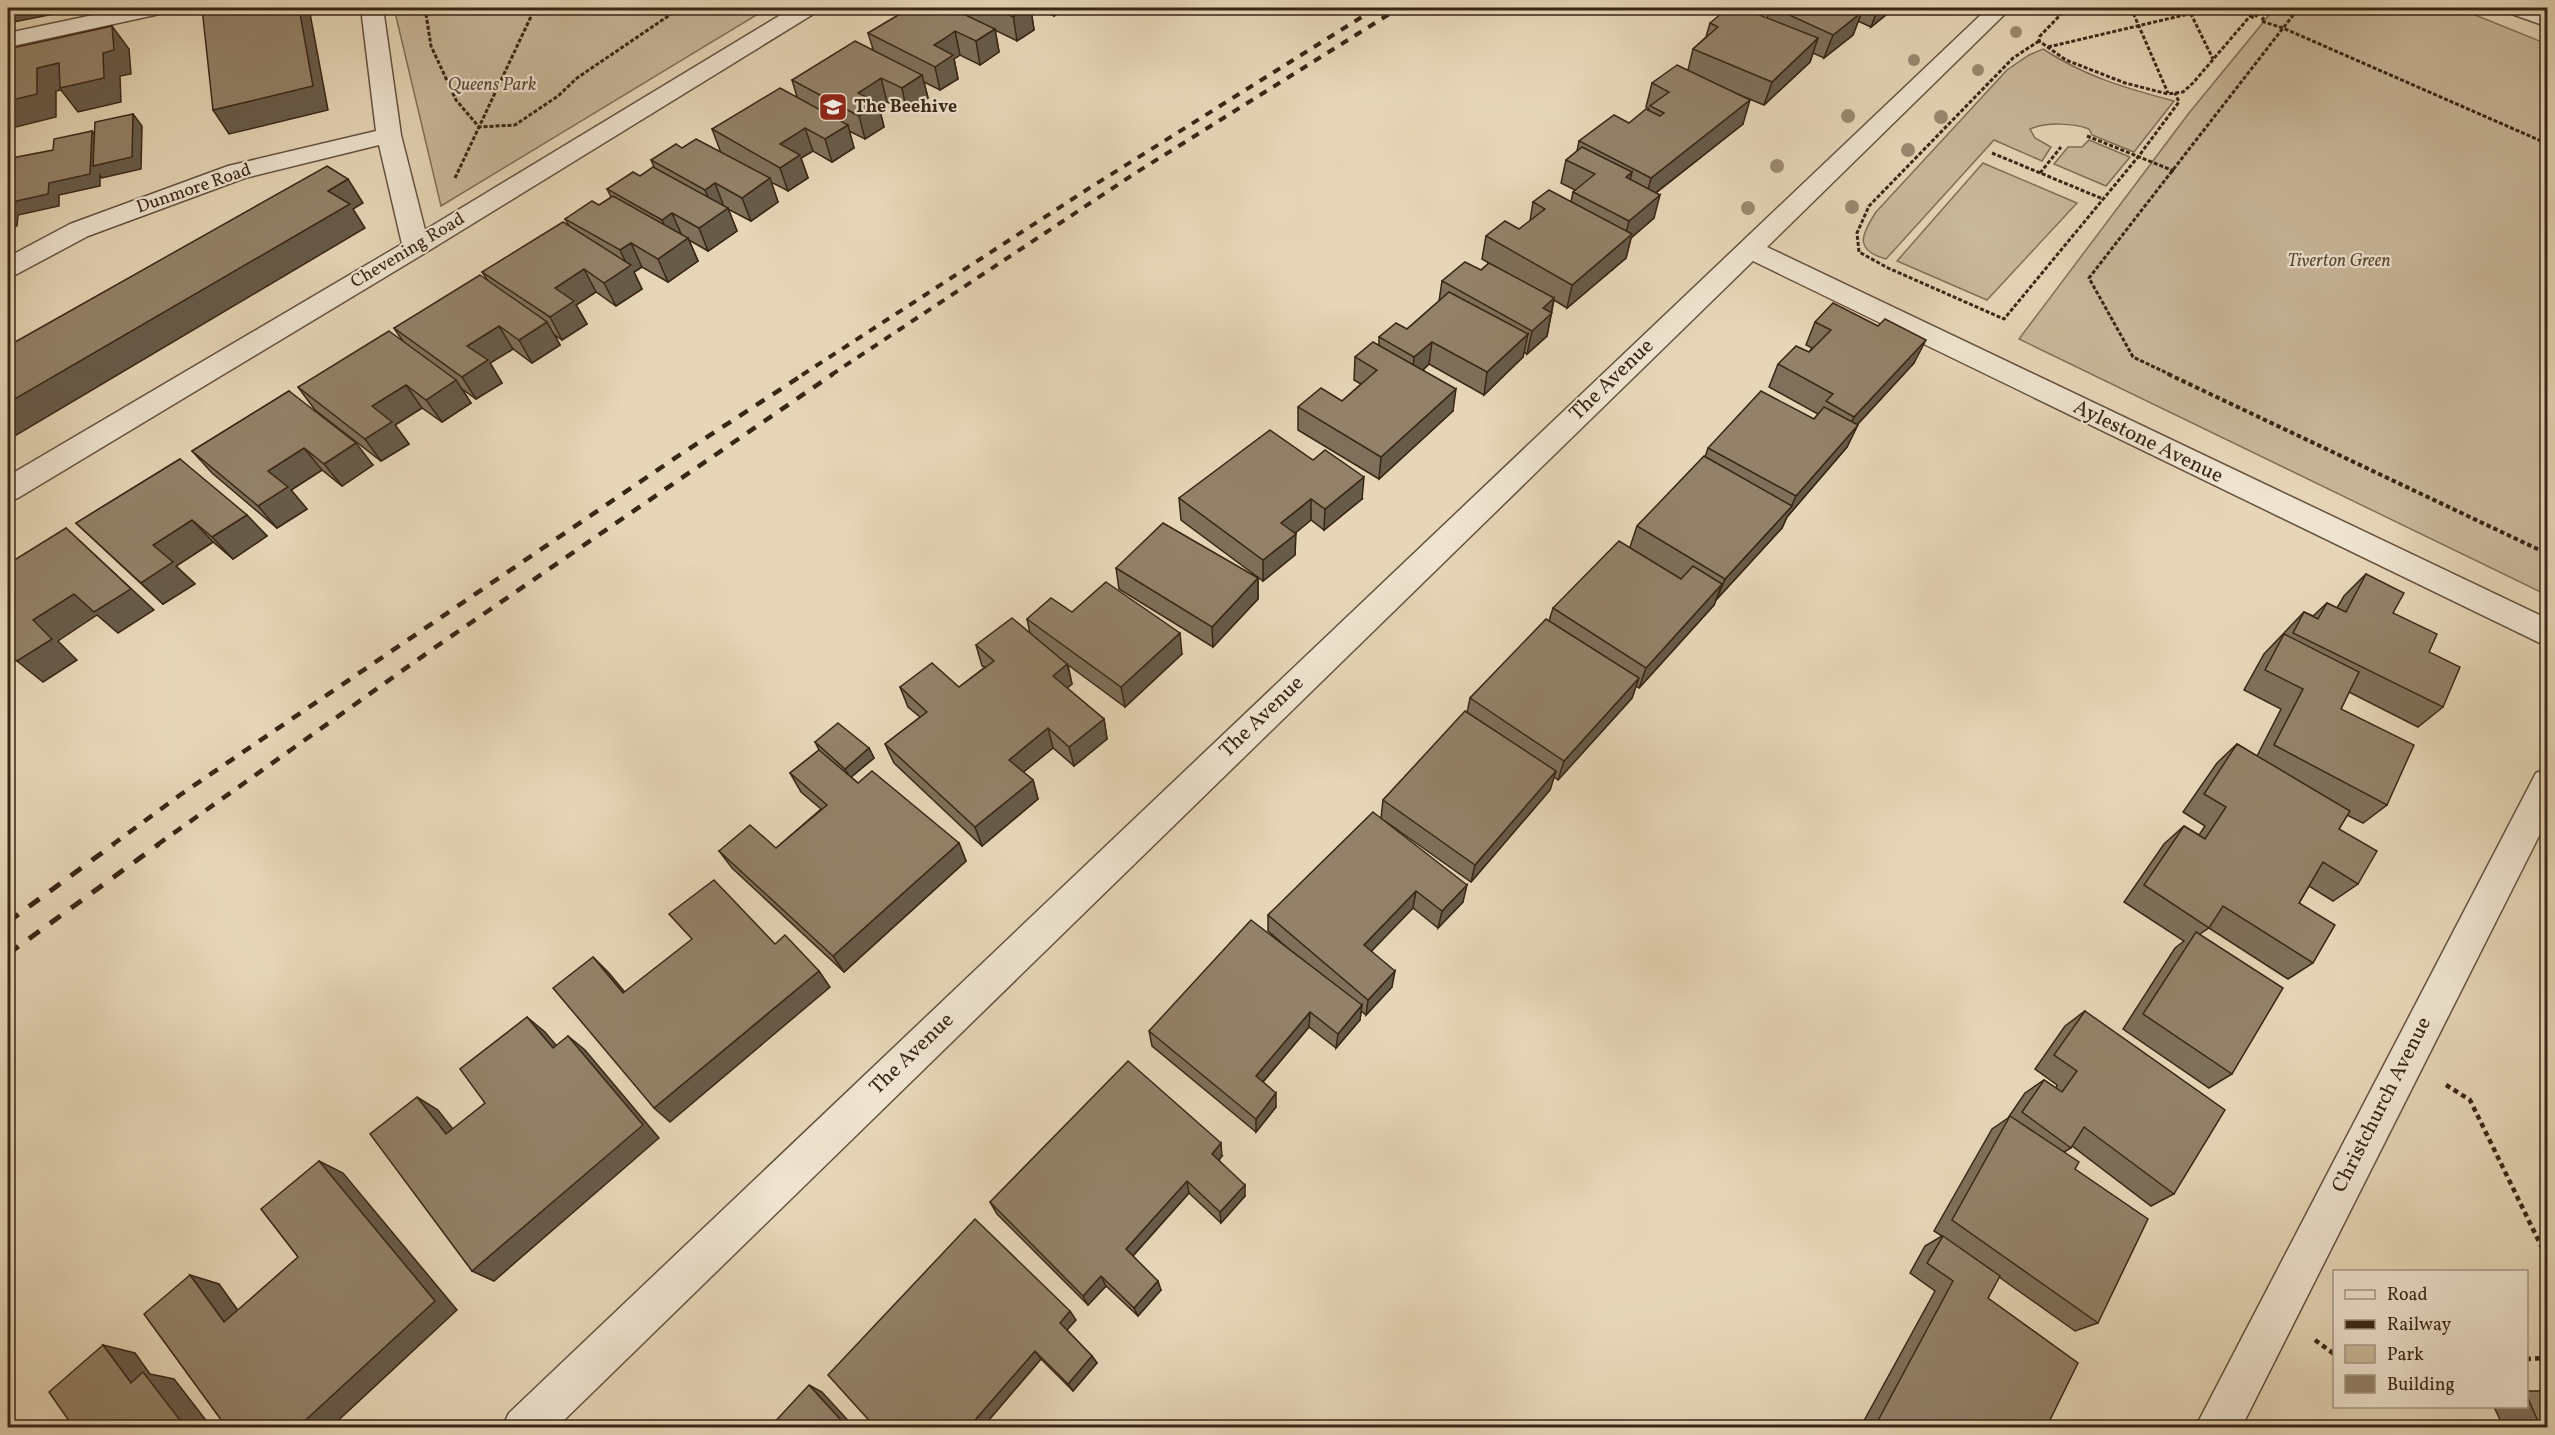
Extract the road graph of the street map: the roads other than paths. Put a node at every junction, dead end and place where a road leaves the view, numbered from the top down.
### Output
1 (154, 8) edge
2 (372, 8) edge
3 (807, 8) edge
4 (2000, 8) edge
5 (2517, 8) edge
6 (2547, 20) edge
7 (8, 40) edge
8 (389, 135) junction
9 (416, 247) junction
10 (1749, 249) junction
11 (8, 268) edge
12 (8, 490) edge
13 (2547, 634) edge
14 (2547, 783) edge
15 (524, 1428) edge
16 (2217, 1428) edge

1 - 7 street
2 - 8 street
3 - 9 street, Chevening Road
4 - 10 street, The Avenue
5 - 6 street
8 - 9 street
8 - 11 street, Dunmore Road
9 - 12 street, Chevening Road
10 - 13 street, Aylestone Avenue
10 - 15 street, The Avenue
14 - 16 street, Christchurch Avenue

